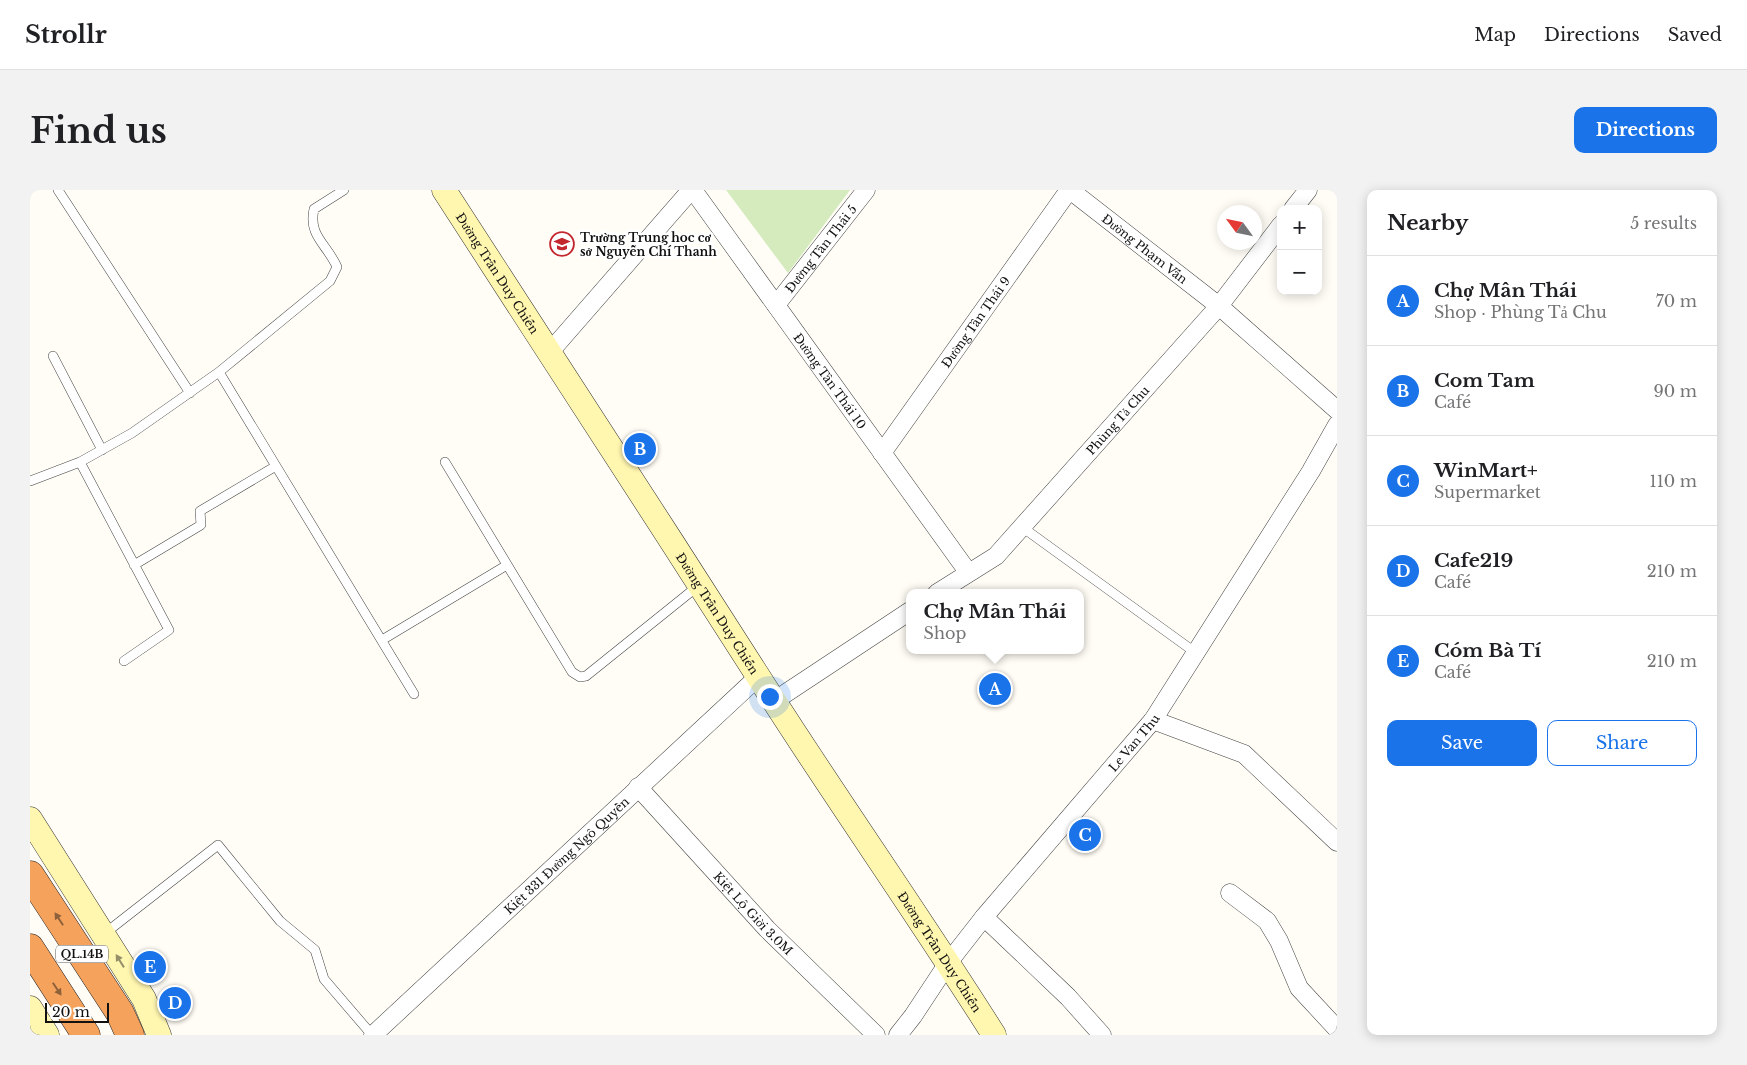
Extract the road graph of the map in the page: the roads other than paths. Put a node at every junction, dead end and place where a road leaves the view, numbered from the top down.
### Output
1 (58, 190) edge
2 (344, 190) edge
3 (444, 190) edge
4 (692, 190) edge
5 (866, 190) edge
6 (1070, 190) edge
7 (1305, 191) edge
8 (1296, 205) edge
9 (1277, 230) edge
10 (776, 305) junction
11 (1219, 306) junction
12 (548, 354) junction
13 (53, 356) dead end
14 (219, 372) junction
15 (190, 393) junction
16 (1337, 410) edge
17 (1337, 425) edge
18 (102, 450) junction
19 (882, 453) junction
20 (80, 462) junction
21 (445, 462) dead end
22 (276, 466) junction
23 (30, 481) edge
24 (1022, 527) junction
25 (134, 565) junction
26 (507, 565) junction
27 (968, 572) junction
28 (700, 584) junction
29 (943, 589) edge
30 (906, 614) edge
31 (382, 640) junction
32 (1196, 653) junction
33 (124, 661) dead end
34 (759, 676) junction
35 (414, 694) dead end
36 (774, 701) junction
37 (1153, 720) junction
38 (638, 787) junction
39 (30, 819) edge
40 (1337, 842) edge
41 (30, 875) edge
42 (1230, 892) dead end
43 (984, 916) junction
44 (104, 935) junction
45 (30, 948) edge
46 (948, 963) junction
47 (30, 1008) edge
48 (1337, 1029) edge
49 (47, 1035) edge
50 (86, 1035) edge
51 (130, 1035) edge
52 (159, 1035) edge
53 (372, 1035) edge
54 (876, 1035) edge
55 (898, 1035) edge
56 (994, 1035) edge
57 (1102, 1035) edge

1 - 15 lane
2 - 14 lane
3 - 12 street, Đường Trần Duy Chiến
4 - 10 street, Đường Tân Thái 10
4 - 12 street
5 - 10 street, Đường Tân Thái 5
6 - 11 street, Đường Phạm Vấn
6 - 19 street, Đường Tân Thái 9
7 - 8 street
9 - 11 street, Phùng Tả Chu
10 - 19 street, Đường Tân Thái 10
11 - 16 street, Đường Phạm Vấn
11 - 24 street, Phùng Tả Chu
12 - 28 street, Đường Trần Duy Chiến
13 - 18 lane
14 - 15 lane
14 - 22 lane
15 - 18 lane
17 - 32 street, Le Van Thu
18 - 20 lane
19 - 27 street, Đường Tân Thái 10
20 - 23 lane
20 - 25 lane
21 - 26 lane
22 - 25 lane
22 - 31 lane
24 - 27 street, Phùng Tả Chu
24 - 32 lane
25 - 33 lane
26 - 28 lane
26 - 31 lane
27 - 29 street, Phùng Tả Chu
28 - 34 street, Đường Trần Duy Chiến
30 - 36 street
31 - 35 lane
32 - 37 street, Le Van Thu
34 - 36 street, Đường Trần Duy Chiến
34 - 38 street, Kiệt 331 Đường Ngô Quyền
36 - 46 street, Đường Trần Duy Chiến
37 - 40 street
37 - 43 street, Le Van Thu
38 - 53 street, Kiệt 331 Đường Ngô Quyền
38 - 54 street, Kiệt Lộ Giời 3.0M
39 - 44 street
51 -> 41 highway, QL.14B
42 - 48 street
43 - 46 street, Le Van Thu
43 - 57 street
52 -> 44 street
44 - 53 lane
45 -> 50 highway, QL.14B
46 - 55 street, Le Van Thu
46 - 56 street, Đường Trần Duy Chiến
47 - 49 street

